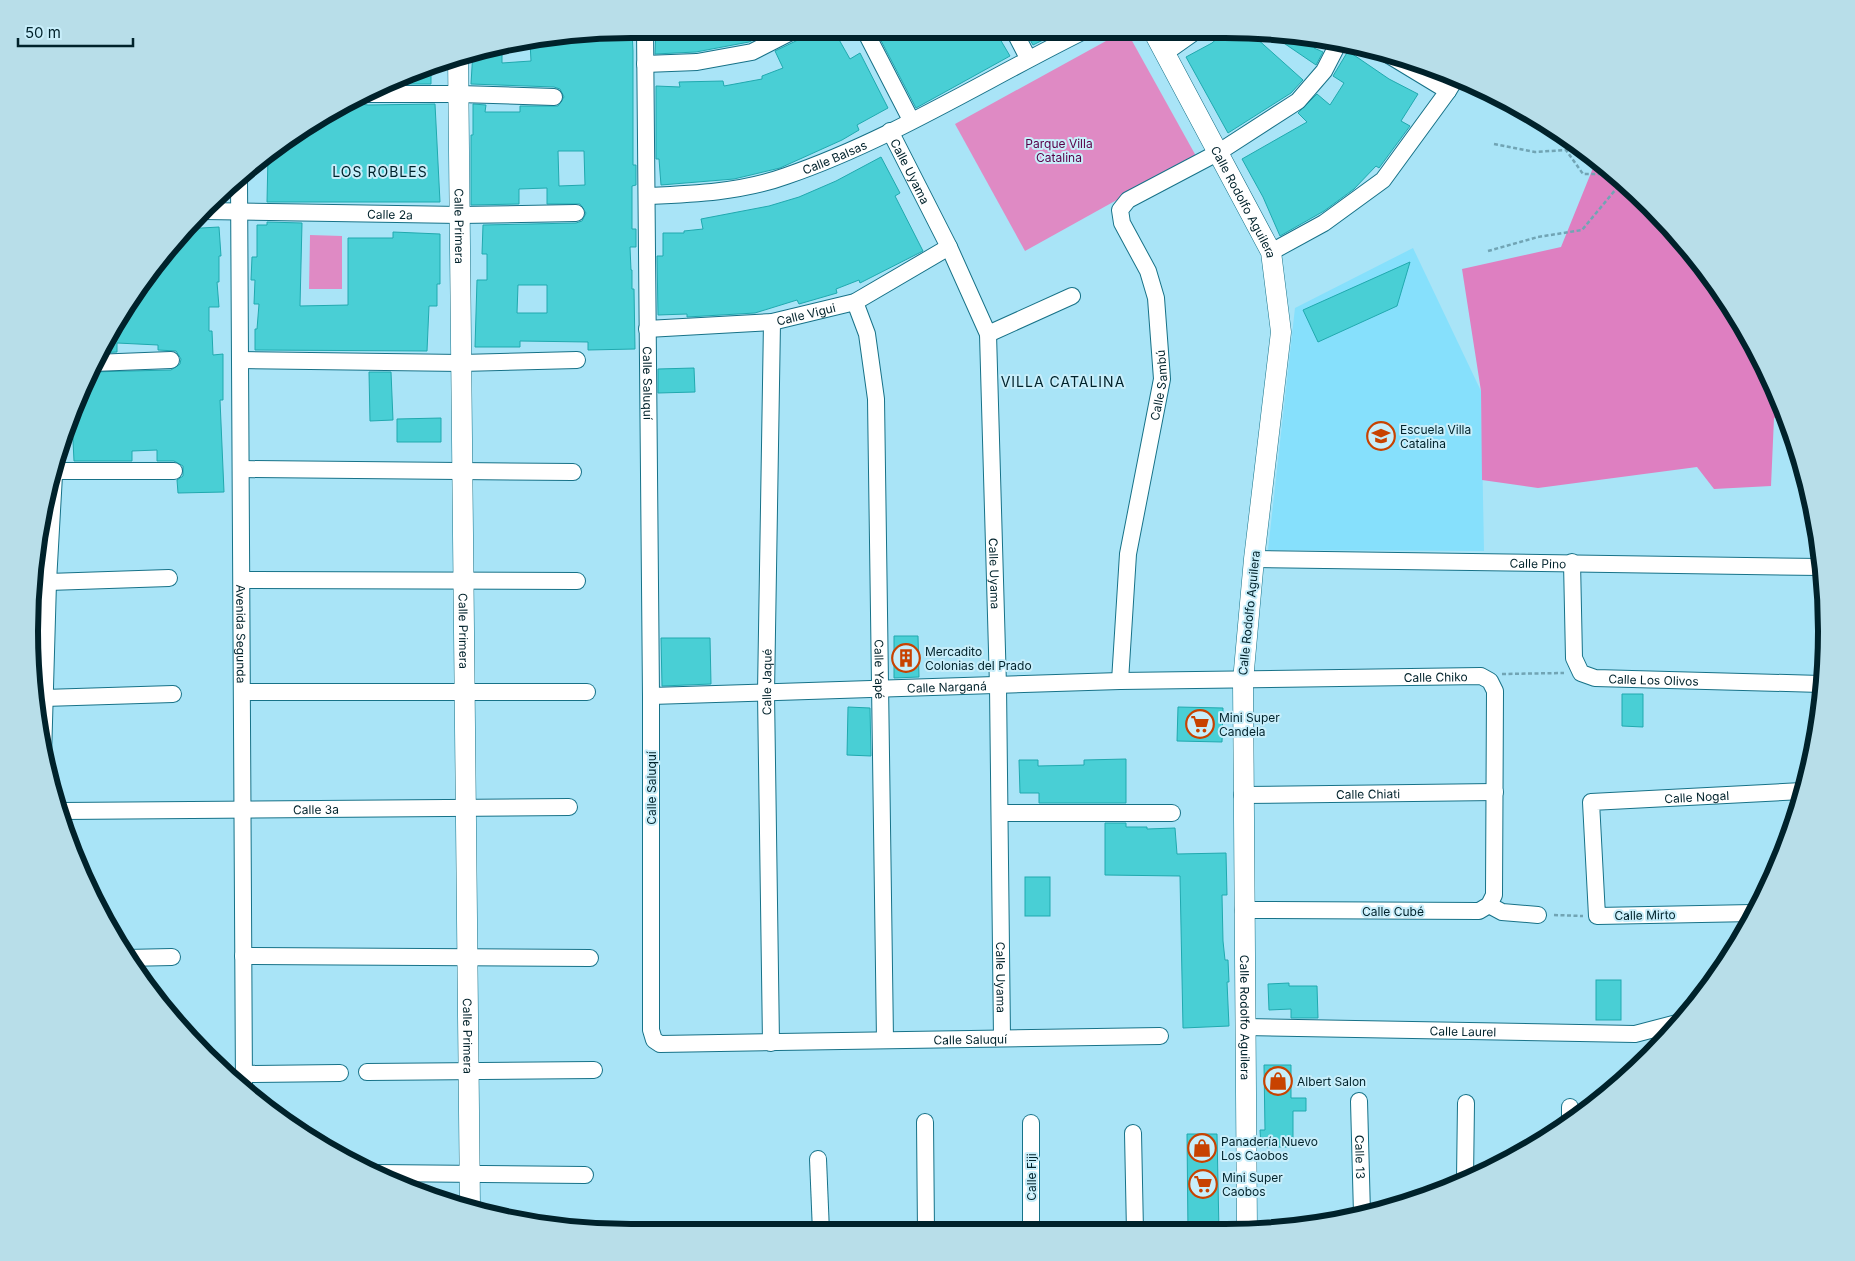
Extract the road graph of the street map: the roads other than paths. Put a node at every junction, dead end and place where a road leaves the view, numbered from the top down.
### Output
1 (645, 38) edge
2 (779, 38) edge
3 (869, 38) edge
4 (1018, 38) edge
5 (1069, 38) edge
6 (1157, 38) edge
7 (1186, 38) edge
8 (1336, 48) edge
9 (1165, 53) junction
10 (1028, 58) junction
11 (458, 64) edge
12 (646, 64) junction
13 (1452, 84) edge
14 (379, 94) edge
15 (458, 94) junction
16 (554, 97) dead end
17 (912, 120) junction
18 (890, 131) junction
19 (1219, 152) junction
20 (239, 186) edge
21 (648, 196) junction
22 (240, 210) junction
23 (211, 211) edge
24 (576, 213) dead end
25 (460, 215) junction
26 (949, 247) junction
27 (1270, 252) junction
28 (1072, 296) dead end
29 (855, 302) junction
30 (772, 322) junction
31 (647, 329) junction
32 (988, 334) junction
33 (171, 360) dead end
34 (241, 360) junction
35 (577, 360) dead end
36 (102, 363) edge
37 (461, 363) junction
38 (241, 469) junction
39 (462, 470) junction
40 (60, 471) edge
41 (174, 471) dead end
42 (573, 472) dead end
43 (53, 500) edge
44 (1254, 559) junction
45 (1572, 562) junction
46 (1813, 567) edge
47 (169, 578) dead end
48 (242, 580) junction
49 (463, 581) junction
50 (577, 581) dead end
51 (48, 582) junction
52 (1243, 681) junction
53 (1120, 682) junction
54 (1814, 684) edge
55 (998, 686) junction
56 (882, 690) junction
57 (243, 692) junction
58 (464, 692) junction
59 (588, 692) dead end
60 (766, 693) junction
61 (172, 694) dead end
62 (651, 696) junction
63 (44, 698) junction
64 (44, 713) edge
65 (1795, 791) edge
66 (1495, 792) junction
67 (1242, 795) junction
68 (466, 806) junction
69 (569, 807) dead end
70 (244, 808) junction
71 (66, 811) edge
72 (1000, 813) junction
73 (1172, 813) dead end
74 (1489, 905) junction
75 (1243, 910) junction
76 (1746, 912) edge
77 (1538, 915) road end
78 (1597, 916) joint
79 (243, 956) junction
80 (172, 957) dead end
81 (467, 957) junction
82 (136, 958) edge
83 (590, 958) dead end
84 (1666, 1026) edge
85 (1245, 1027) junction
86 (1160, 1036) dead end
87 (1002, 1038) junction
88 (885, 1040) junction
89 (771, 1043) junction
90 (594, 1070) dead end
91 (367, 1072) dead end
92 (468, 1072) junction
93 (340, 1073) dead end
94 (244, 1079) edge
95 (246, 1081) edge
96 (1359, 1101) dead end
97 (1466, 1103) dead end
98 (925, 1122) dead end
99 (1031, 1123) dead end
100 (1133, 1133) dead end
101 (818, 1159) dead end
102 (1466, 1171) edge
103 (393, 1173) edge
104 (469, 1174) junction
105 (585, 1175) dead end
106 (470, 1201) edge
107 (1362, 1207) edge
108 (1247, 1223) edge
109 (821, 1224) edge
110 (926, 1224) edge
111 (1031, 1224) edge
112 (1135, 1224) edge

1 - 12 street, Calle Saluquí
2 - 12 street
3 - 17 street
4 - 10 street
5 - 10 street, Calle Balsas
6 - 9 street, Calle Rodolfo Aguilera
7 - 9 street
8 - 19 street
9 - 19 street, Calle Rodolfo Aguilera
10 - 17 street, Calle Balsas
11 - 15 street, Calle Primera
12 - 21 street, Calle Saluquí
13 - 27 street
14 - 15 street
15 - 16 street
15 - 25 street, Calle Primera
17 - 18 street, Calle Balsas
18 - 21 street, Calle Balsas
18 - 26 street, Calle Uyama
19 - 27 street, Calle Rodolfo Aguilera
19 - 53 street, Calle Sambú
20 - 22 street, Avenida Segunda
21 - 31 street, Calle Saluquí
22 - 23 street, Calle 2a
22 - 25 street, Calle 2a
22 - 34 street, Avenida Segunda
24 - 25 street, Calle 2a
25 - 37 street, Calle Primera
26 - 29 street, Calle Vigui
26 - 32 street, Calle Uyama
27 - 44 street, Calle Rodolfo Aguilera
28 - 32 street
29 - 30 street, Calle Vigui
29 - 56 street, Calle Yapé
30 - 31 street, Calle Vigui
30 - 60 street, Calle Jaqué
31 - 62 street, Calle Saluquí
32 - 55 street, Calle Uyama
33 - 36 street
34 - 37 street
34 - 38 street, Avenida Segunda
35 - 37 street
37 - 39 street, Calle Primera
38 - 39 street
38 - 48 street, Avenida Segunda
39 - 42 street
39 - 49 street, Calle Primera
40 - 41 street
43 - 51 street
44 - 45 street, Calle Pino
44 - 52 street, Calle Rodolfo Aguilera
45 - 46 street, Calle Pino
45 - 54 street, Calle Los Olivos
47 - 51 street
48 - 49 street
48 - 57 street, Avenida Segunda
49 - 50 street
49 - 58 street, Calle Primera
51 - 63 street
52 - 53 street, Calle Narganá
52 - 66 street, Calle Chiko
52 - 67 street, Calle Rodolfo Aguilera
53 - 55 street, Calle Narganá
55 - 56 street, Calle Narganá
55 - 72 street, Calle Uyama
56 - 60 street, Calle Narganá
56 - 88 street, Calle Yapé
57 - 58 street
57 - 70 street, Avenida Segunda
58 - 59 street
58 - 68 street, Calle Primera
60 - 62 street, Calle Narganá
60 - 89 street, Calle Jaqué
61 - 63 street
62 - 89 street, Calle Saluquí
63 - 64 street
65 - 78 street, Calle Nogal
66 - 67 street, Calle Chiati
66 - 74 street
67 - 75 street, Calle Rodolfo Aguilera
68 - 69 street, Calle 3a
68 - 70 street, Calle 3a
68 - 81 street, Calle Primera
70 - 71 street, Calle 3a
70 - 79 street, Avenida Segunda
72 - 73 street
72 - 87 street, Calle Uyama
74 - 75 street, Calle Cubé
74 - 77 street
75 - 85 street, Calle Rodolfo Aguilera
76 - 78 street, Calle Mirto
79 - 81 street
79 - 94 street, Avenida Segunda
80 - 82 street
81 - 83 street
81 - 92 street, Calle Primera
84 - 85 street, Calle Laurel
85 - 108 street, Calle Rodolfo Aguilera
86 - 87 street, Calle Saluquí
87 - 88 street, Calle Saluquí
88 - 89 street, Calle Saluquí
90 - 92 street
91 - 92 street
92 - 104 street, Calle Primera
93 - 95 street
96 - 107 street, Calle 13
97 - 102 street
98 - 110 street
99 - 111 street, Calle Fiji
100 - 112 street
101 - 109 street
103 - 104 street
104 - 105 street
104 - 106 street, Calle Primera

